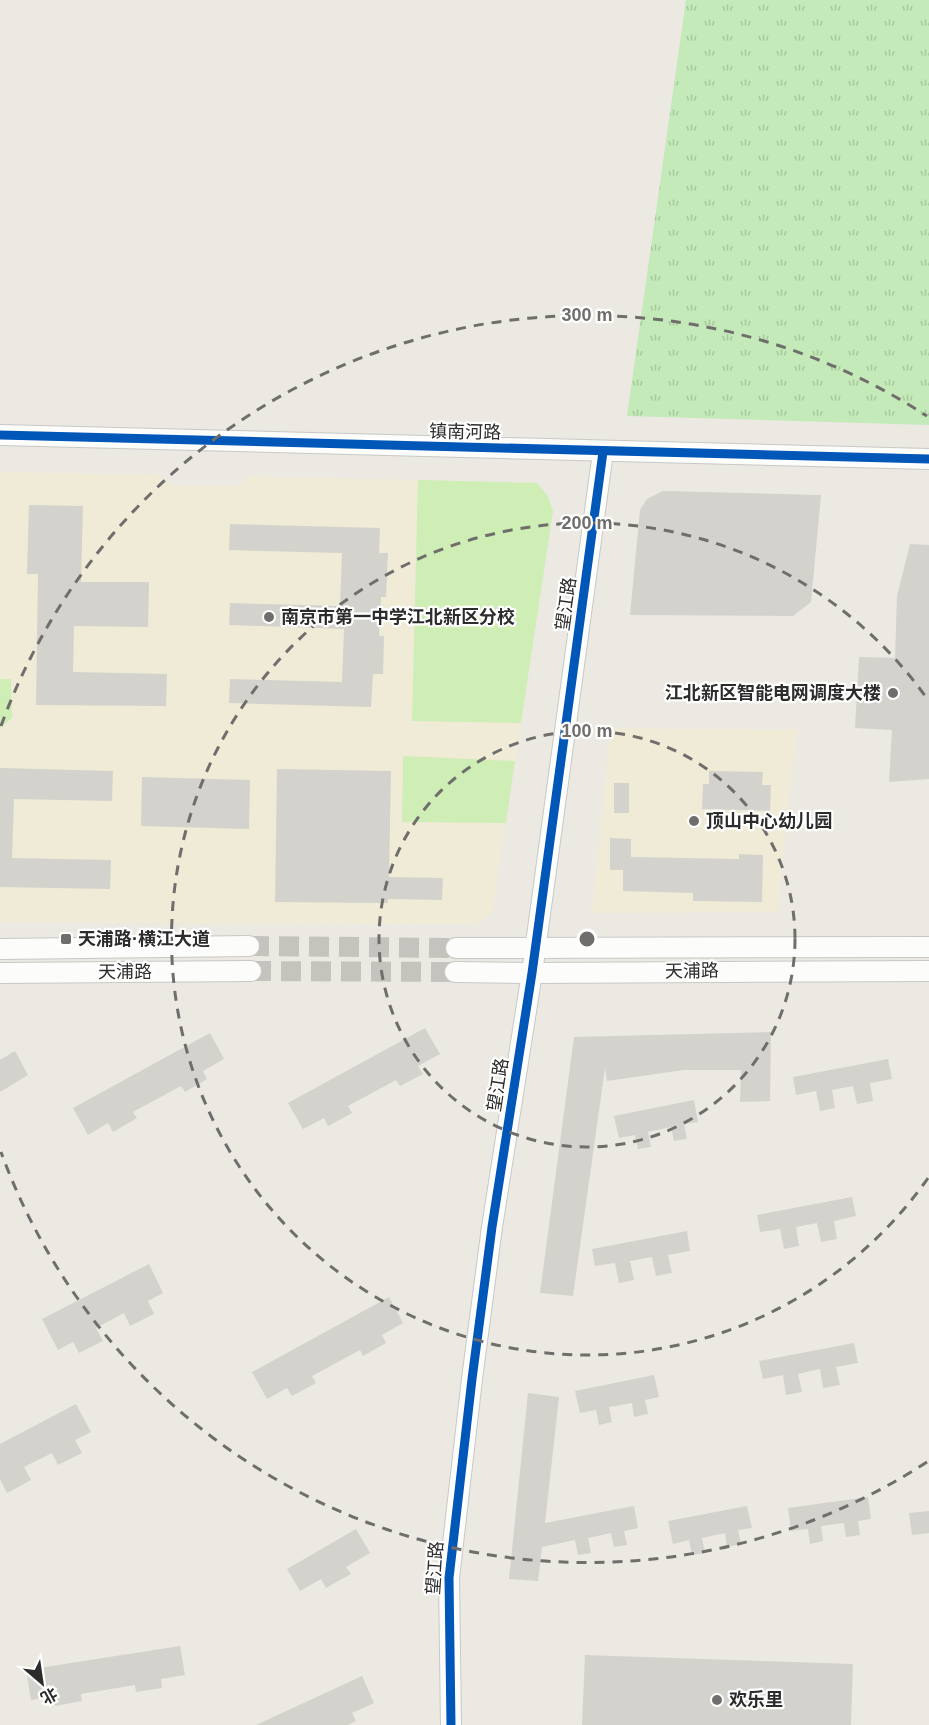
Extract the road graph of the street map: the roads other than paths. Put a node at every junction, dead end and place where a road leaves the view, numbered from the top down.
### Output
1 (0, 435) edge
2 (603, 452) junction
3 (929, 459) edge
4 (249, 946) tunnel mouth
5 (929, 947) edge
6 (456, 948) tunnel mouth
7 (536, 948) junction
8 (0, 950) edge
9 (251, 971) tunnel mouth
10 (929, 971) edge
11 (455, 972) tunnel mouth
12 (0, 973) edge
13 (532, 973) junction
14 (451, 1725) edge

1 - 2 street, 镇南河路
2 - 3 street, 镇南河路
2 - 7 street, 望江路
4 - 8 street, 天浦路
5 - 7 street, 天浦路
6 - 7 street, 天浦路
7 - 13 street, 望江路
9 - 12 street, 天浦路
10 - 13 street, 天浦路
11 - 13 street, 天浦路
13 - 14 street, 望江路

